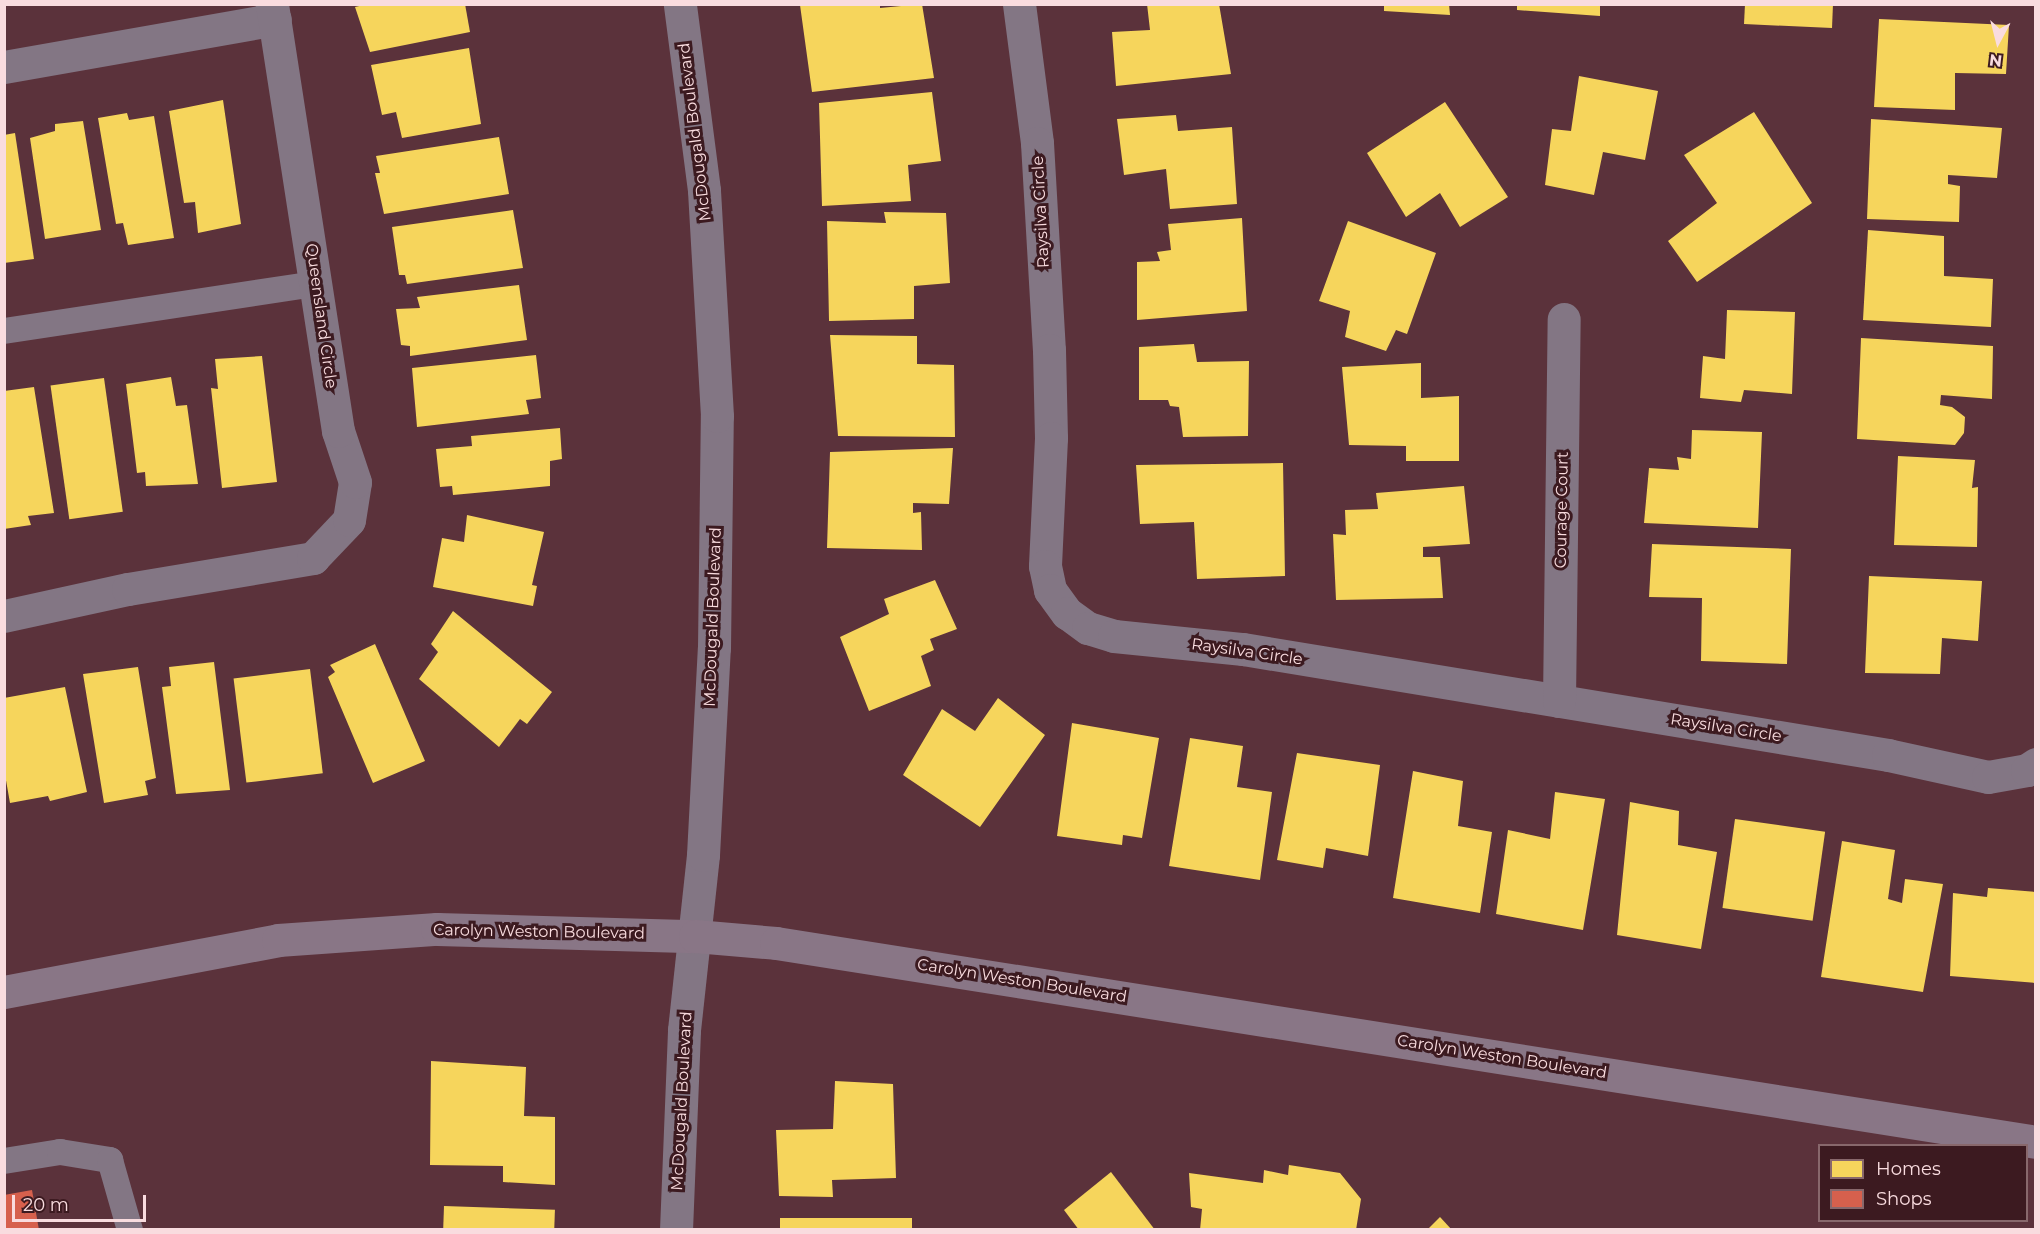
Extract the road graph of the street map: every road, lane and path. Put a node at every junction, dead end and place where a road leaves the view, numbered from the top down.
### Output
1 (680, 4) edge
2 (1019, 4) edge
3 (274, 12) edge
4 (4, 67) edge
5 (316, 284) junction
6 (1564, 319) dead end
7 (4, 331) edge
8 (4, 616) edge
9 (1559, 701) junction
10 (2036, 764) edge
11 (695, 936) junction
12 (4, 992) edge
13 (2036, 1142) edge
14 (4, 1161) edge
15 (130, 1230) edge
16 (676, 1230) edge

1 - 11 street, McDougald Boulevard
2 - 9 street, Raysilva Circle
3 - 4 street, Queensland Circle
3 - 5 street, Queensland Circle
5 - 7 lane
5 - 8 street, Queensland Circle
6 - 9 street, Courage Court
9 - 10 street, Raysilva Circle
11 - 12 street, Carolyn Weston Boulevard
11 - 13 street, Carolyn Weston Boulevard
11 - 16 street, McDougald Boulevard
14 - 15 lane

